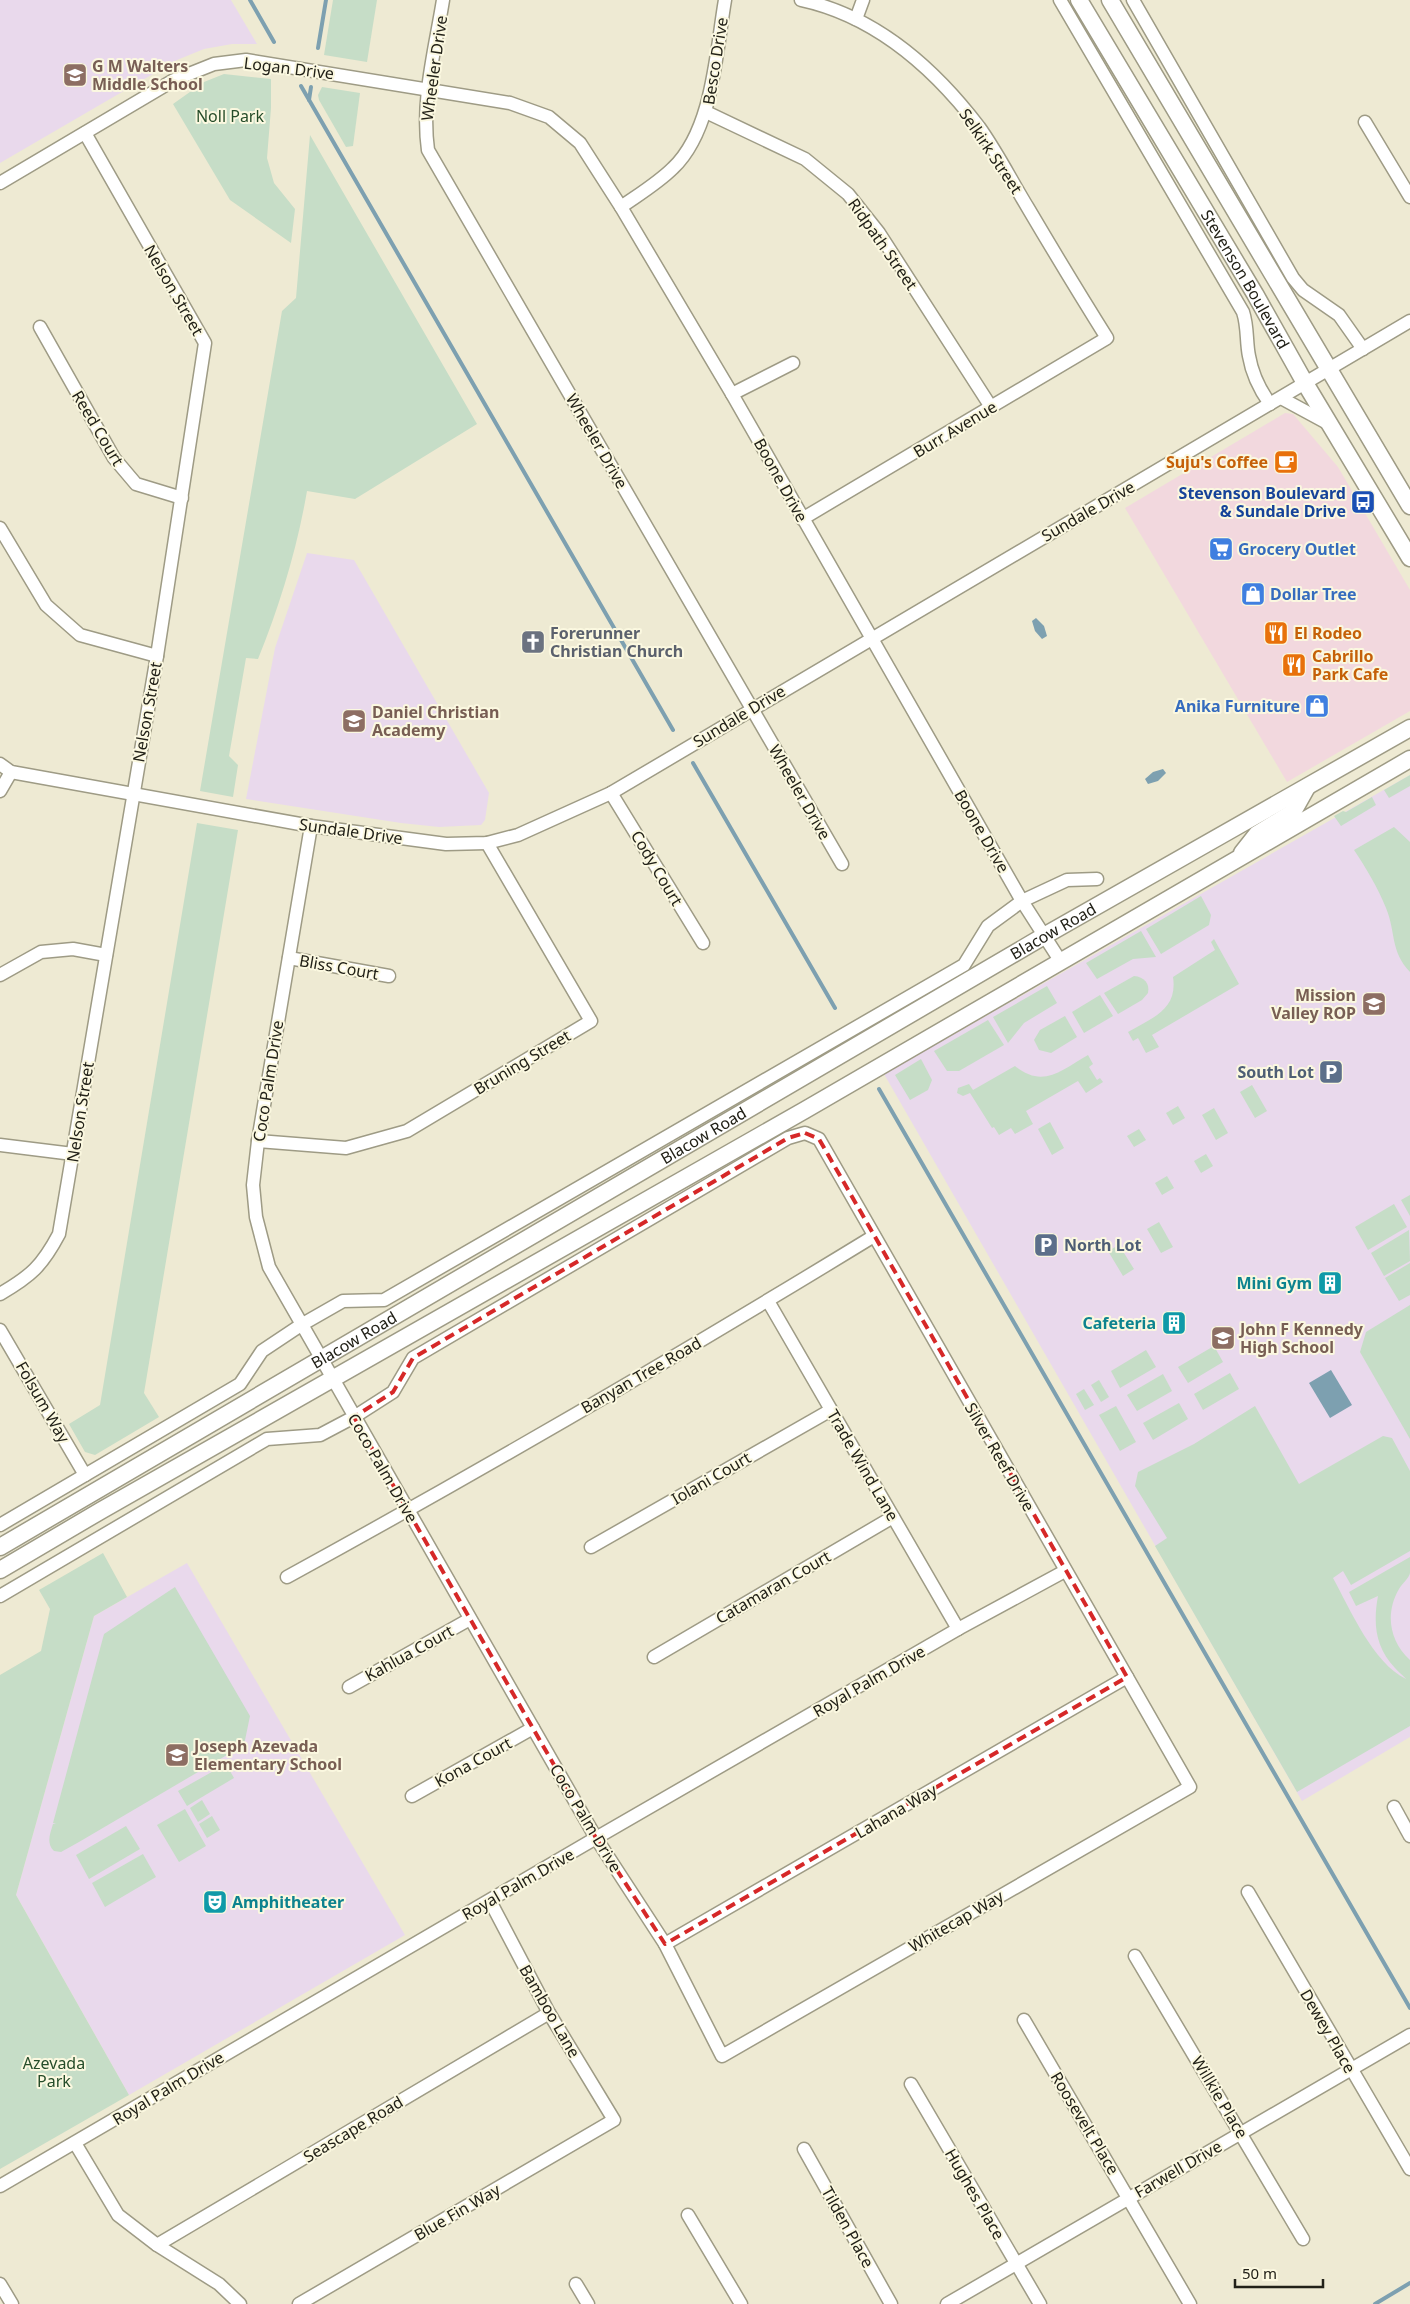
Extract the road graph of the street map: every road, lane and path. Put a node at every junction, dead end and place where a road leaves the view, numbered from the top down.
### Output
1 (444, 0) edge
2 (725, 0) edge
3 (801, 0) edge
4 (863, 0) edge
5 (1060, 0) edge
6 (1079, 0) edge
7 (1110, 0) edge
8 (1133, 0) edge
9 (856, 19) junction
10 (428, 88) junction
11 (706, 112) junction
12 (1365, 122) dead end
13 (85, 133) junction
14 (0, 182) edge
15 (1410, 197) edge
16 (621, 207) junction
17 (1410, 322) edge
18 (40, 327) dead end
19 (1107, 338) joint
20 (1363, 349) junction
21 (792, 363) dead end
22 (1329, 369) junction
23 (1305, 383) junction
24 (732, 394) junction
25 (1275, 401) junction
26 (991, 407) junction
27 (1329, 424) junction
28 (182, 498) junction
29 (1410, 506) edge
30 (802, 519) junction
31 (0, 528) edge
32 (1410, 558) edge
33 (872, 639) junction
34 (157, 656) junction
35 (752, 708) junction
36 (1410, 728) edge
37 (1410, 759) edge
38 (5, 768) edge
39 (1307, 787) junction
40 (0, 791) edge
41 (611, 793) junction
42 (133, 795) junction
43 (311, 826) junction
44 (487, 843) junction
45 (1237, 860) junction
46 (842, 864) dead end
47 (1097, 879) dead end
48 (1022, 901) junction
49 (1044, 936) junction
50 (703, 944) dead end
51 (106, 955) junction
52 (289, 958) junction
53 (1061, 962) junction
54 (0, 975) edge
55 (389, 976) dead end
56 (258, 1141) junction
57 (0, 1145) edge
58 (73, 1154) junction
59 (874, 1236) junction
60 (0, 1294) edge
61 (768, 1301) junction
62 (301, 1325) junction
63 (0, 1330) edge
64 (320, 1358) junction
65 (332, 1379) junction
66 (831, 1410) junction
67 (354, 1417) junction
68 (85, 1475) junction
69 (407, 1511) junction
70 (893, 1517) junction
71 (0, 1525) edge
72 (0, 1546) edge
73 (591, 1546) dead end
74 (0, 1570) edge
75 (1065, 1571) junction
76 (287, 1577) dead end
77 (0, 1596) edge
78 (470, 1619) junction
79 (958, 1629) junction
80 (654, 1657) dead end
81 (1127, 1677) junction
82 (349, 1687) dead end
83 (533, 1728) junction
84 (1190, 1787) joint
85 (412, 1796) dead end
86 (1394, 1807) dead end
87 (1410, 1836) edge
88 (596, 1838) junction
89 (1248, 1892) dead end
90 (490, 1900) junction
91 (665, 1944) junction
92 (1135, 1956) dead end
93 (549, 2013) junction
94 (1024, 2020) dead end
95 (1410, 2035) edge
96 (722, 2056) joint
97 (1351, 2070) junction
98 (910, 2084) dead end
99 (614, 2120) joint
100 (1241, 2133) junction
101 (75, 2143) junction
102 (804, 2150) dead end
103 (1410, 2169) edge
104 (0, 2186) edge
105 (1129, 2198) junction
106 (688, 2214) dead end
107 (1303, 2239) dead end
108 (158, 2245) junction
109 (1016, 2264) junction
110 (0, 2284) edge
111 (576, 2284) dead end
112 (12, 2304) edge
113 (240, 2304) edge
114 (299, 2304) edge
115 (588, 2304) edge
116 (741, 2304) edge
117 (891, 2304) edge
118 (947, 2304) edge
119 (1040, 2304) edge
120 (1190, 2304) edge

1 - 10 street, Wheeler Drive
2 - 11 street, Besco Drive
3 - 9 street, Selkirk Street
4 - 9 street
5 - 25 street, Stevenson Boulevard
6 - 23 main road, Stevenson Boulevard
7 - 22 main road, Stevenson Boulevard
8 - 20 street
9 - 19 street, Selkirk Street
10 - 13 street, Logan Drive
10 - 16 street, Boone Drive
10 - 35 street, Wheeler Drive
11 - 16 street, Besco Drive
11 - 26 street, Ridpath Street
12 - 15 street
13 - 14 street, Logan Drive
13 - 28 street, Nelson Street
16 - 24 street, Boone Drive
17 - 20 street, Sundale Drive
18 - 28 street, Reed Court
19 - 26 street, Burr Avenue
20 - 22 street, Sundale Drive
21 - 24 street
22 - 23 street, Sundale Drive
22 - 29 main road, Stevenson Boulevard
23 - 25 street, Sundale Drive
23 - 27 main road, Stevenson Boulevard
24 - 30 street, Boone Drive
25 - 27 street
25 - 33 street, Sundale Drive
26 - 30 street, Burr Avenue
27 - 32 main road, Stevenson Boulevard
28 - 34 street, Nelson Street
30 - 33 street, Boone Drive
31 - 34 street
33 - 35 street, Sundale Drive
33 - 48 street, Boone Drive
34 - 42 street, Nelson Street
35 - 41 street, Sundale Drive
35 - 46 street, Wheeler Drive
36 - 39 main road, Blacow Road
37 - 45 main road, Blacow Road
38 - 40 street
38 - 42 street, Sundale Drive
39 - 45 main road
39 - 49 main road, Blacow Road
41 - 44 street, Sundale Drive
41 - 50 street, Cody Court
42 - 43 street, Sundale Drive
42 - 51 street, Nelson Street
43 - 44 street, Sundale Drive
43 - 52 street, Coco Palm Drive
44 - 56 street, Bruning Street
45 - 53 main road, Blacow Road
47 - 48 street, Blacow Road
48 - 49 street, Boone Drive
48 - 62 street, Blacow Road
49 - 53 street, Boone Drive
49 - 64 main road, Blacow Road
51 - 54 street
51 - 58 street, Nelson Street
52 - 55 street, Bliss Court
52 - 56 street, Coco Palm Drive
53 - 65 main road, Blacow Road
56 - 62 street, Coco Palm Drive
57 - 58 street
58 - 60 street, Nelson Street
59 - 61 street, Banyan Tree Road
59 - 67 street, Silver Reef Drive
59 - 75 street, Silver Reef Drive
61 - 66 street, Trade Wind Lane
61 - 69 street, Banyan Tree Road
62 - 64 street, Coco Palm Drive
62 - 68 street, Blacow Road
63 - 68 street, Folsum Way
64 - 65 street, Coco Palm Drive
64 - 72 main road, Blacow Road
65 - 67 street, Coco Palm Drive
65 - 74 main road, Blacow Road
66 - 70 street, Trade Wind Lane
66 - 73 street, Iolani Court
67 - 69 street, Coco Palm Drive
67 - 77 street
68 - 71 street, Blacow Road
69 - 76 street, Banyan Tree Road
69 - 78 street, Coco Palm Drive
70 - 79 street, Trade Wind Lane
70 - 80 street, Catamaran Court
75 - 79 street, Royal Palm Drive
75 - 81 street, Silver Reef Drive
78 - 82 street, Kahlua Court
78 - 83 street, Coco Palm Drive
79 - 88 street, Royal Palm Drive
81 - 84 street, Silver Reef Drive
81 - 91 street, Lahana Way
83 - 85 street, Kona Court
83 - 88 street, Coco Palm Drive
84 - 96 street, Whitecap Way
86 - 87 street
88 - 90 street, Royal Palm Drive
88 - 91 street, Coco Palm Drive
89 - 97 street, Dewey Place
90 - 93 street, Bamboo Lane
90 - 101 street, Royal Palm Drive
91 - 96 street, Coco Palm Drive
92 - 100 street, Willkie Place
93 - 99 street, Bamboo Lane
93 - 108 street, Seascape Road
94 - 105 street, Roosevelt Place
95 - 97 street, Farwell Drive
97 - 100 street, Farwell Drive
97 - 103 street, Dewey Place
98 - 109 street, Hughes Place
99 - 114 street, Blue Fin Way
100 - 105 street, Farwell Drive
100 - 107 street, Willkie Place
101 - 104 street, Royal Palm Drive
101 - 108 street
102 - 117 street, Tilden Place
105 - 109 street, Farwell Drive
105 - 120 street, Roosevelt Place
106 - 116 street
108 - 113 street
109 - 118 street, Farwell Drive
109 - 119 street, Hughes Place
110 - 112 street
111 - 115 street

